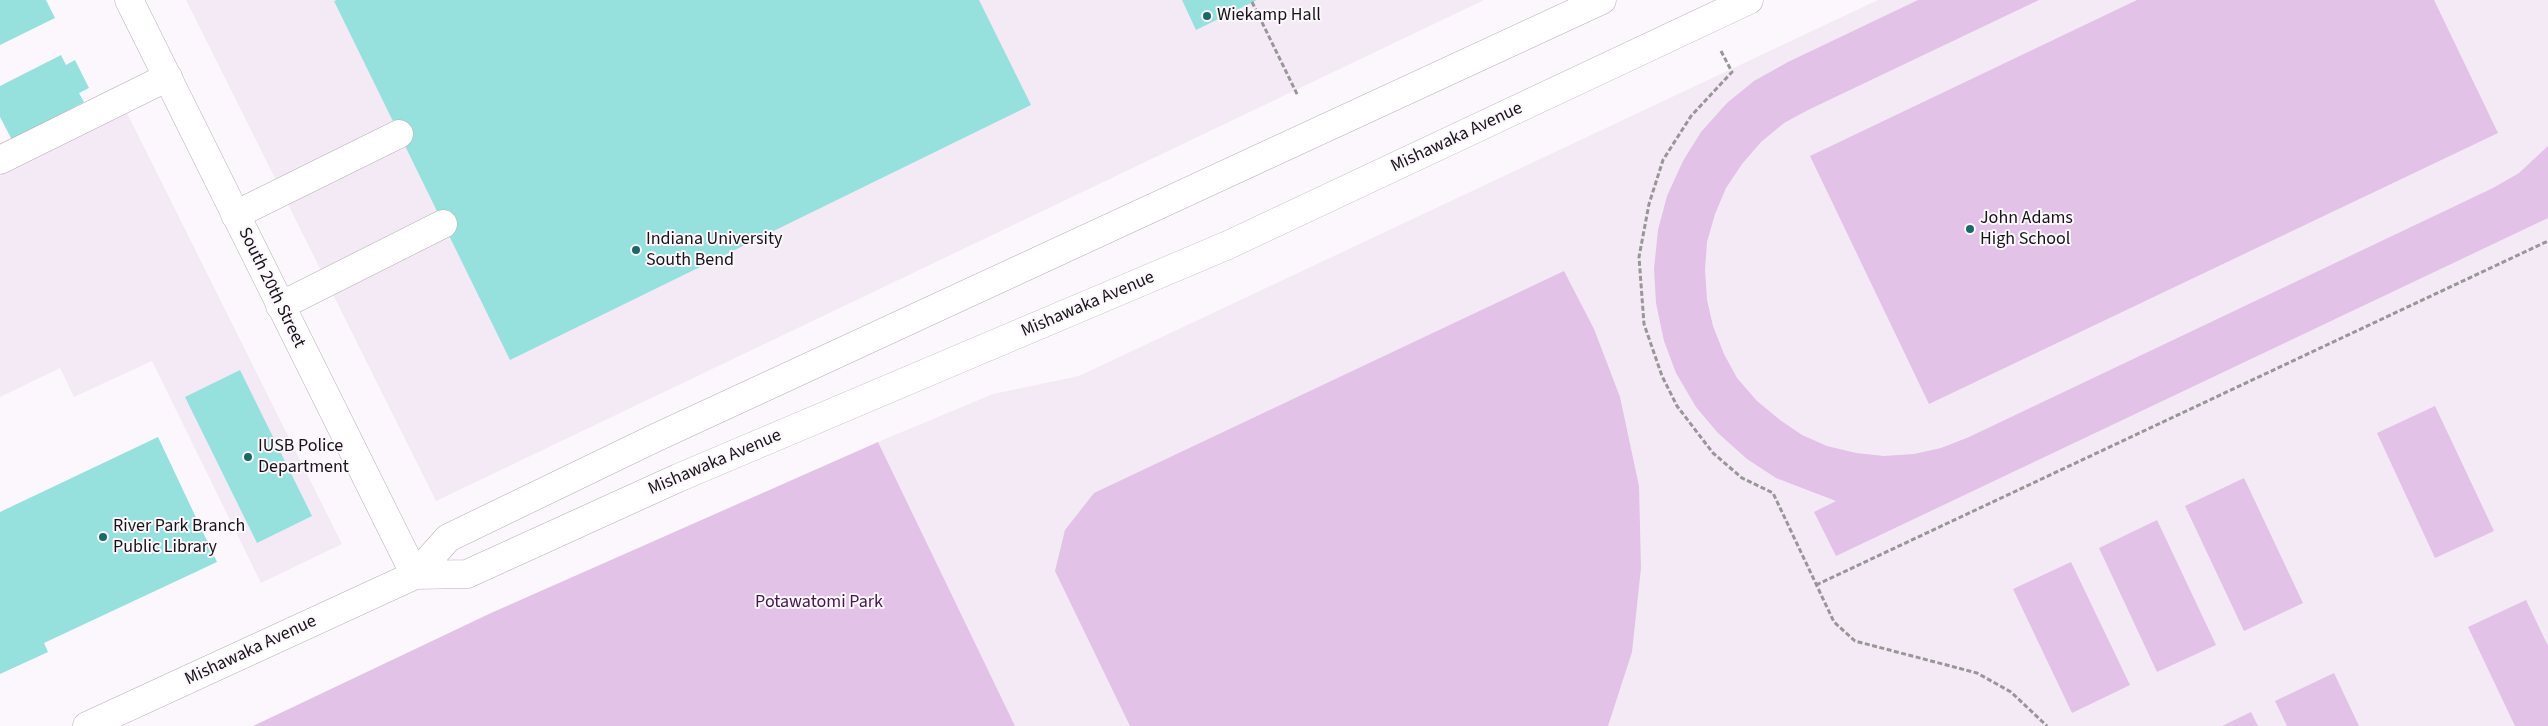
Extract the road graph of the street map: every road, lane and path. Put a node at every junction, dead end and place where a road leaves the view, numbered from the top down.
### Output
1 (129, 0) edge
2 (1602, 0) edge
3 (1749, 0) edge
4 (1252, 2) dead end
5 (1719, 46) dead end
6 (168, 78) junction
7 (1298, 96) dead end
8 (399, 134) dead end
9 (0, 160) edge
10 (235, 215) junction
11 (443, 224) dead end
12 (2548, 241) edge
13 (280, 306) junction
14 (415, 575) junction
15 (1816, 585) junction
16 (88, 726) edge
17 (2047, 726) edge

1 - 6 main road, South 20th Street
2 - 14 main road, Mishawaka Avenue
3 - 14 main road, Mishawaka Avenue
4 - 7 path
5 - 15 path
6 - 9 main road
6 - 10 main road, South 20th Street
8 - 10 main road
10 - 13 main road, South 20th Street
11 - 13 main road
12 - 15 path
13 - 14 main road, South 20th Street
14 - 16 main road, Mishawaka Avenue
15 - 17 path

